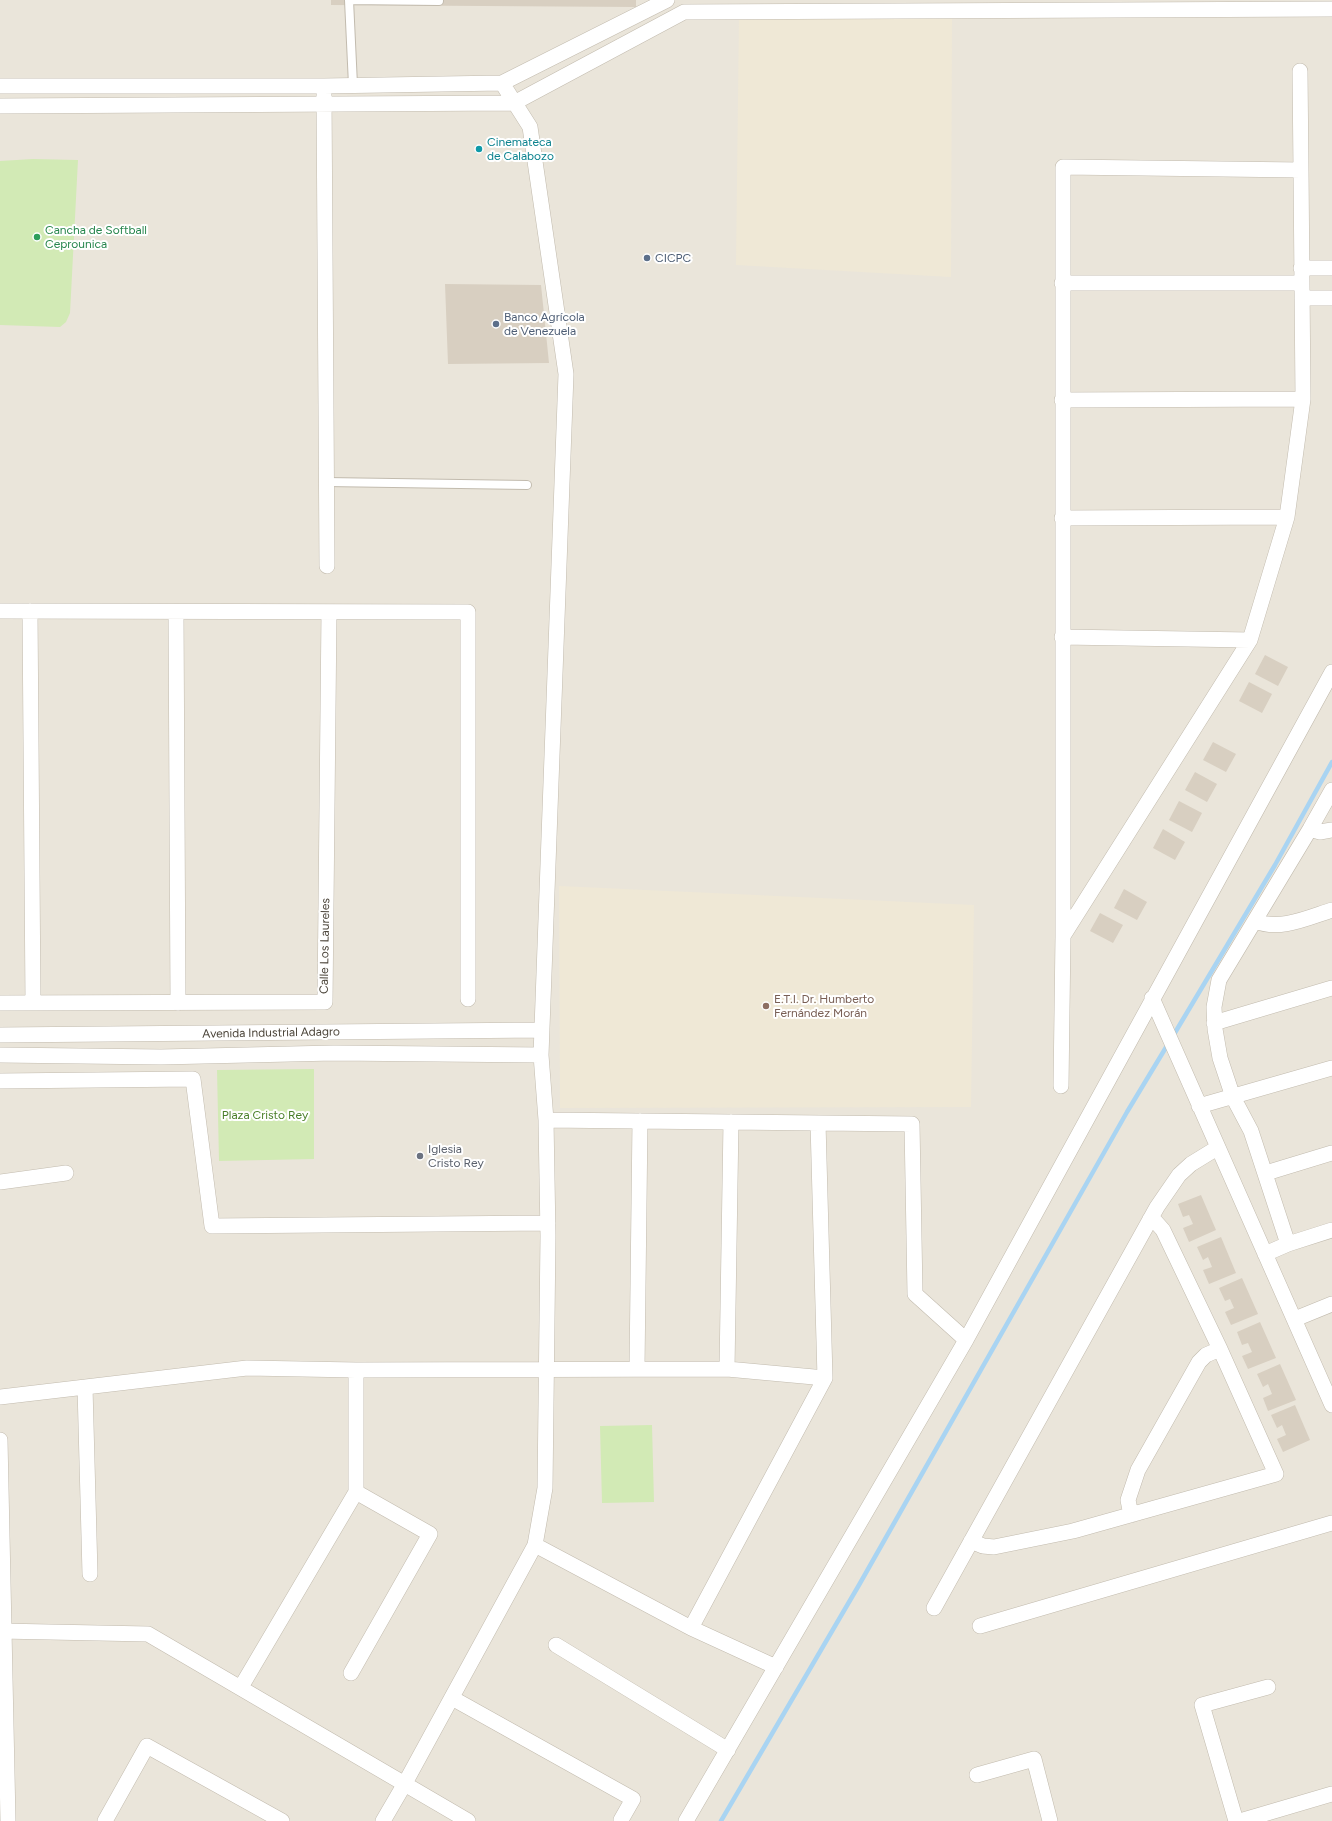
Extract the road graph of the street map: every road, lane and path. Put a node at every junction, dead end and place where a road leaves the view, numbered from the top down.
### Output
1 (667, 0) edge
2 (439, 1) edge
3 (1332, 9) edge
4 (1300, 71) dead end
5 (353, 84) junction
6 (502, 84) junction
7 (0, 86) edge
8 (324, 86) junction
9 (514, 103) junction
10 (324, 104) junction
11 (0, 106) edge
12 (1301, 170) junction
13 (1332, 268) edge
14 (1301, 275) junction
15 (1062, 283) junction
16 (1302, 298) junction
17 (1332, 298) edge
18 (1303, 399) junction
19 (1062, 400) junction
20 (326, 482) junction
21 (527, 485) dead end
22 (1287, 517) junction
23 (1062, 518) junction
24 (327, 566) dead end
25 (0, 611) edge
26 (30, 611) junction
27 (176, 612) junction
28 (329, 612) junction
29 (1062, 637) junction
30 (1250, 640) junction
31 (1332, 672) edge
32 (1332, 790) edge
33 (1310, 829) junction
34 (1332, 830) edge
35 (1332, 910) edge
36 (1255, 921) junction
37 (1063, 936) junction
38 (1332, 988) edge
39 (1152, 998) junction
40 (468, 999) dead end
41 (0, 1003) edge
42 (33, 1003) junction
43 (178, 1003) junction
44 (1214, 1023) junction
45 (542, 1030) junction
46 (0, 1036) edge
47 (0, 1056) edge
48 (541, 1056) junction
49 (1332, 1068) edge
50 (0, 1081) edge
51 (1061, 1086) dead end
52 (1233, 1098) junction
53 (1199, 1106) junction
54 (546, 1120) junction
55 (640, 1121) junction
56 (731, 1122) junction
57 (818, 1124) junction
58 (1217, 1148) junction
59 (1332, 1153) edge
60 (66, 1173) dead end
61 (1266, 1173) junction
62 (0, 1182) edge
63 (1150, 1218) junction
64 (548, 1223) junction
65 (1332, 1230) edge
66 (1288, 1244) junction
67 (1265, 1254) junction
68 (1332, 1304) edge
69 (1294, 1319) junction
70 (966, 1340) junction
71 (1220, 1349) junction
72 (637, 1368) junction
73 (547, 1369) junction
74 (728, 1369) junction
75 (356, 1370) junction
76 (825, 1378) junction
77 (86, 1387) junction
78 (1329, 1388) edge
79 (0, 1397) edge
80 (1332, 1405) edge
81 (0, 1440) edge
82 (356, 1492) junction
83 (1131, 1515) junction
84 (1332, 1523) edge
85 (971, 1541) junction
86 (535, 1545) junction
87 (90, 1574) dead end
88 (934, 1608) dead end
89 (980, 1626) dead end
90 (691, 1628) junction
91 (1, 1631) edge
92 (556, 1645) dead end
93 (776, 1667) junction
94 (351, 1672) dead end
95 (241, 1687) junction
96 (1268, 1687) dead end
97 (452, 1698) junction
98 (728, 1750) junction
99 (977, 1775) dead end
100 (404, 1785) junction
101 (1332, 1794) edge
102 (621, 1820) dead end
103 (8, 1821) edge
104 (106, 1821) edge
105 (282, 1821) edge
106 (383, 1821) edge
107 (468, 1821) edge
108 (686, 1821) edge
109 (1050, 1821) edge
110 (1236, 1821) edge
111 (1240, 1821) edge

1 - 6 street
2 - 5 lane
3 - 9 street
4 - 12 street
5 - 6 street
5 - 8 street
6 - 9 street
7 - 8 street
8 - 10 street
9 - 10 street
9 - 45 street
10 - 11 street
10 - 20 street
12 - 14 street
12 - 15 street
13 - 14 street
14 - 15 street
14 - 16 street
15 - 19 street
16 - 17 street
16 - 18 street
18 - 19 street
18 - 22 street
19 - 23 street
20 - 21 lane
20 - 24 street
22 - 23 street
22 - 30 street
23 - 29 street
25 - 26 street
26 - 27 street
26 - 42 street
27 - 28 street
27 - 43 street
28 - 40 street
28 - 43 street, Calle Los Laureles
29 - 30 street
29 - 37 street
30 - 37 street
31 - 39 street
32 - 33 street
33 - 34 street
33 - 36 street
35 - 36 street
36 - 44 street
37 - 51 street
38 - 44 street
39 - 53 street
39 - 70 street
41 - 42 street, Calle Los Laureles
42 - 43 street, Calle Los Laureles
44 - 52 street
45 - 46 street, Avenida Industrial Adagro
45 - 48 street
47 - 48 street, Avenida Industrial Adagro
48 - 54 street
49 - 52 street
50 - 64 street
52 - 53 street
52 - 61 street
53 - 58 street
54 - 55 street
54 - 64 street
55 - 56 street
55 - 72 street
56 - 57 street
56 - 74 street
57 - 70 street
57 - 76 street
58 - 63 street
58 - 67 street
59 - 61 street
60 - 62 street
61 - 66 street
63 - 71 street
63 - 85 street
64 - 73 street
65 - 66 street
66 - 67 street
67 - 69 street
68 - 69 street
69 - 78 street
70 - 93 street
71 - 83 street
71 - 83 street
72 - 73 street
72 - 74 street
73 - 75 street
73 - 86 street
74 - 76 street
75 - 77 street
75 - 82 street
76 - 90 street
77 - 79 street
77 - 87 street
78 - 80 street
81 - 91 street
82 - 94 street
82 - 95 street
83 - 85 street
84 - 89 street
85 - 88 street
86 - 90 street
86 - 97 street
90 - 93 street
91 - 95 street
91 - 103 street
92 - 98 street
93 - 98 street
95 - 100 street
96 - 110 street
97 - 100 street
97 - 102 street
98 - 108 street
99 - 109 street
100 - 106 street
100 - 107 street
101 - 111 street
104 - 105 street

